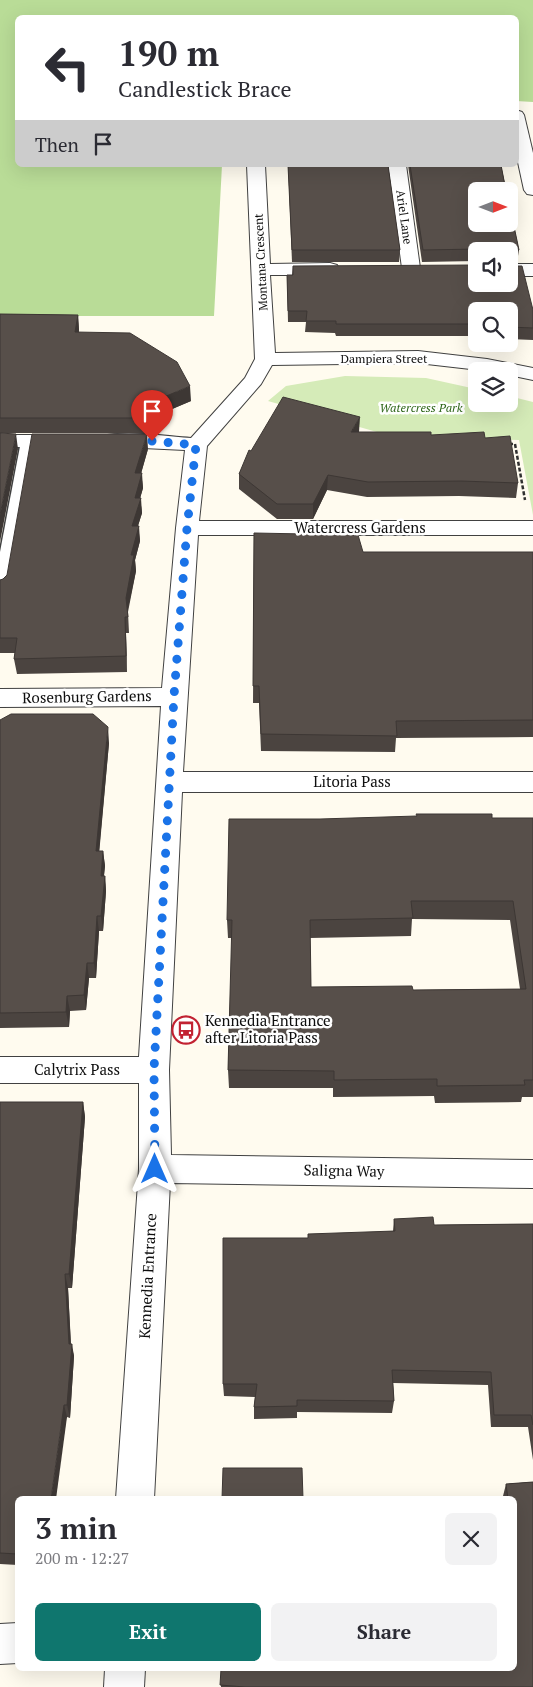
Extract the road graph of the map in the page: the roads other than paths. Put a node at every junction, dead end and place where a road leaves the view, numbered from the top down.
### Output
1 (519, 109) edge
2 (533, 109) edge
3 (519, 126) edge
4 (256, 167) edge
5 (397, 167) edge
6 (530, 167) edge
7 (533, 190) edge
8 (352, 269) edge
9 (392, 269) edge
10 (262, 270) junction
11 (518, 270) edge
12 (533, 270) edge
13 (265, 359) junction
14 (533, 374) edge
15 (0, 441) edge
16 (26, 441) junction
17 (196, 445) junction
18 (187, 528) junction
19 (533, 528) edge
20 (0, 590) edge
21 (174, 696) junction
22 (0, 698) edge
23 (170, 782) junction
24 (533, 782) edge
25 (0, 1070) edge
26 (154, 1070) junction
27 (155, 1169) junction
28 (533, 1174) edge
29 (135, 1496) edge
30 (15, 1643) edge
31 (0, 1644) edge
32 (125, 1671) edge
33 (124, 1687) edge

1 - 2 street
3 - 6 street
4 - 10 street, Montana Crescent
5 - 9 street, Ariel Lane
6 - 7 street
8 - 10 street
10 - 13 street, Montana Crescent
11 - 12 street
13 - 14 street, Dampiera Street
13 - 17 street
15 - 16 street
16 - 17 street
16 - 20 lane
17 - 18 street, Kennedia Entrance
18 - 19 street, Watercress Gardens
18 - 21 street, Kennedia Entrance
21 - 22 street, Rosenburg Gardens
21 - 23 street, Kennedia Entrance
23 - 24 street, Litoria Pass
23 - 26 street, Kennedia Entrance
25 - 26 street, Calytrix Pass
26 - 27 street, Kennedia Entrance
27 - 28 street, Saligna Way
27 - 29 street, Kennedia Entrance
30 - 31 street
32 - 33 street

